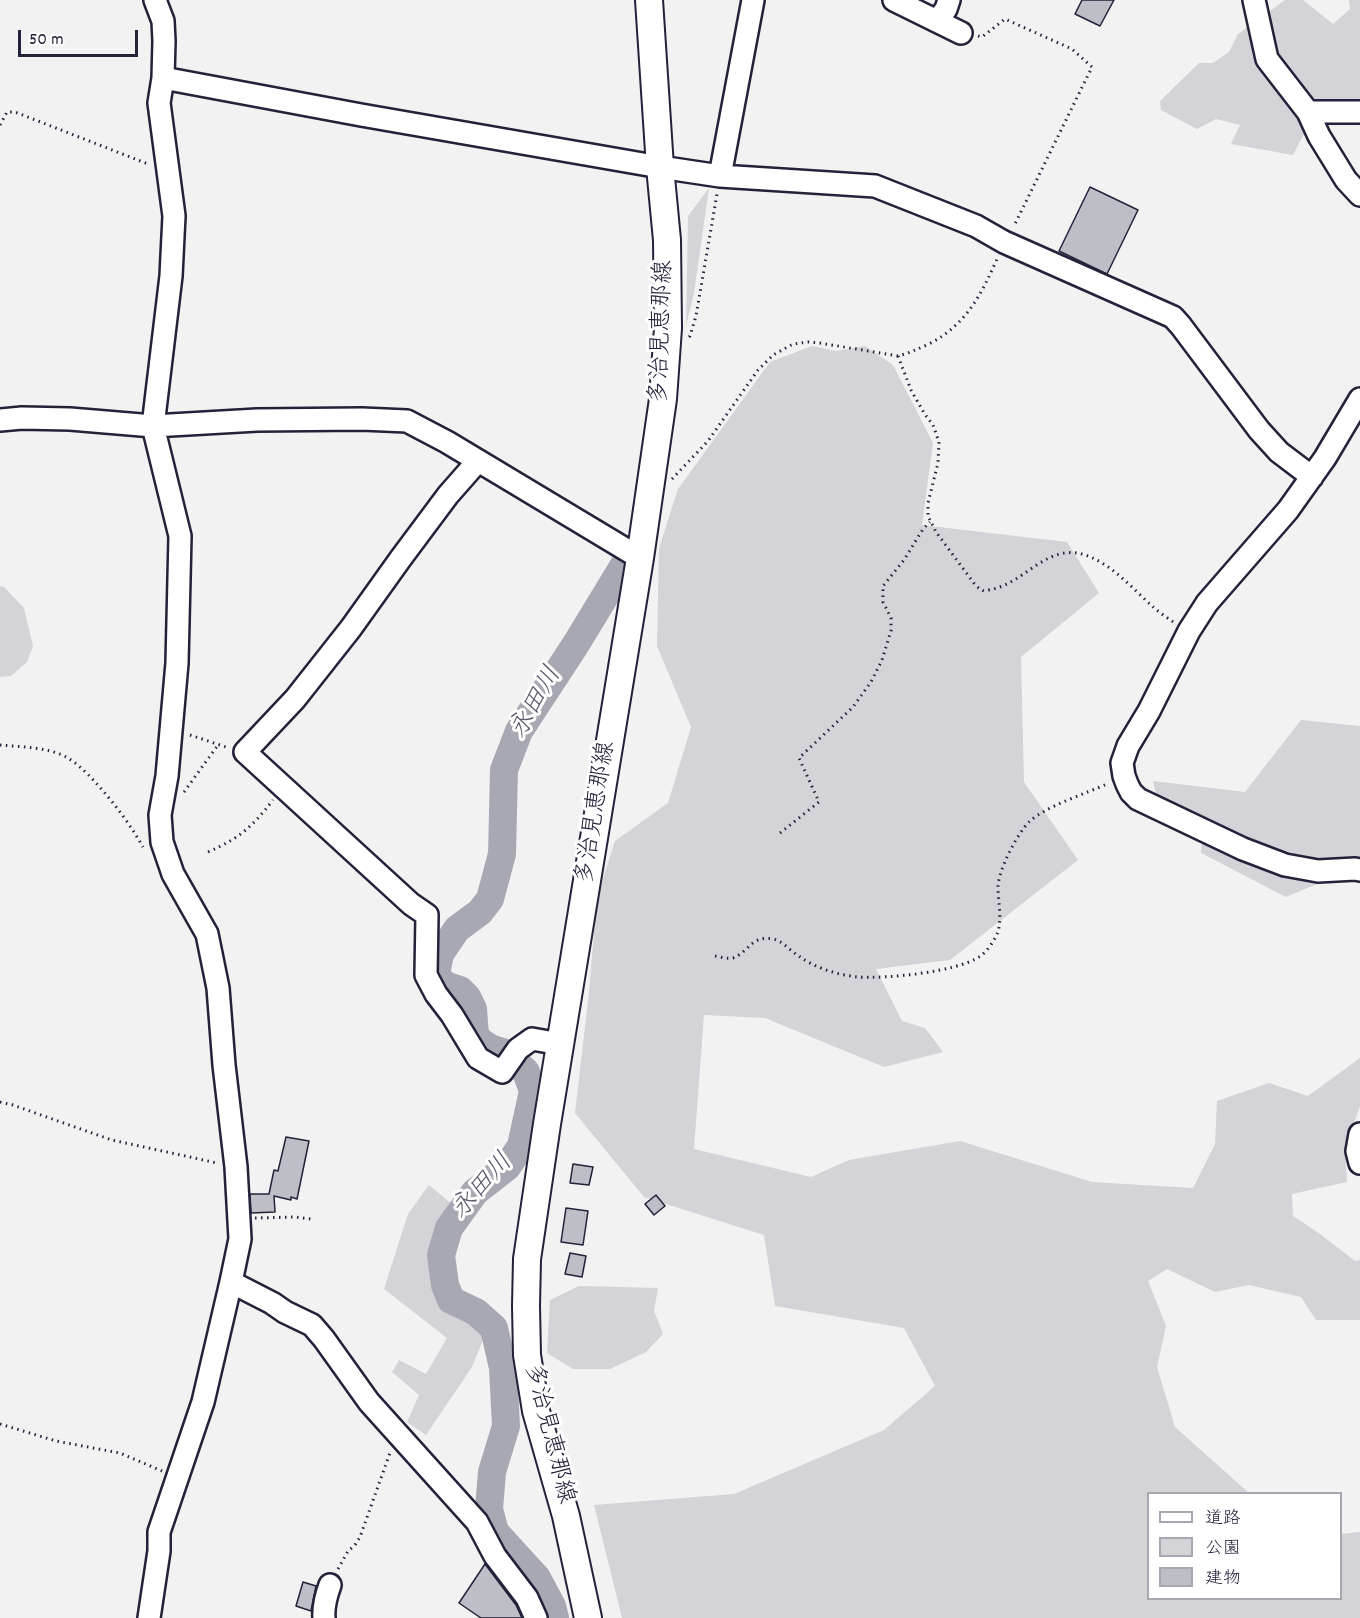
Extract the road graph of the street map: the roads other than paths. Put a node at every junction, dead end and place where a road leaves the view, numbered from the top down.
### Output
1 (155, 0) edge
2 (650, 0) edge
3 (753, 0) edge
4 (894, 0) edge
5 (949, 0) edge
6 (1254, 0) edge
7 (937, 21) junction
8 (961, 33) road end
9 (162, 78) junction
10 (1308, 112) junction
11 (1360, 112) edge
12 (660, 167) junction
13 (720, 176) junction
14 (1360, 195) edge
15 (1360, 399) edge
16 (0, 420) edge
17 (153, 426) junction
18 (477, 462) junction
19 (1312, 477) junction
20 (640, 558) junction
21 (1360, 870) edge
22 (560, 1041) junction
23 (1360, 1134) edge
24 (1360, 1163) edge
25 (231, 1282) junction
26 (330, 1585) road end
27 (149, 1618) edge
28 (324, 1618) edge
29 (536, 1618) edge
30 (588, 1618) edge

1 - 9 street
2 - 12 main road, 多治見恵那線
3 - 13 street
4 - 7 street
5 - 7 street
6 - 10 street
7 - 8 street
9 - 12 street
9 - 17 street
10 - 11 street
10 - 14 street
12 - 13 street
12 - 20 main road, 多治見恵那線
13 - 19 street
15 - 19 street
16 - 17 street
17 - 18 street
17 - 25 street
18 - 20 street
18 - 22 street
19 - 21 street
20 - 22 main road, 多治見恵那線
22 - 30 main road, 多治見恵那線
23 - 24 street
25 - 27 street
25 - 29 street
26 - 28 street

